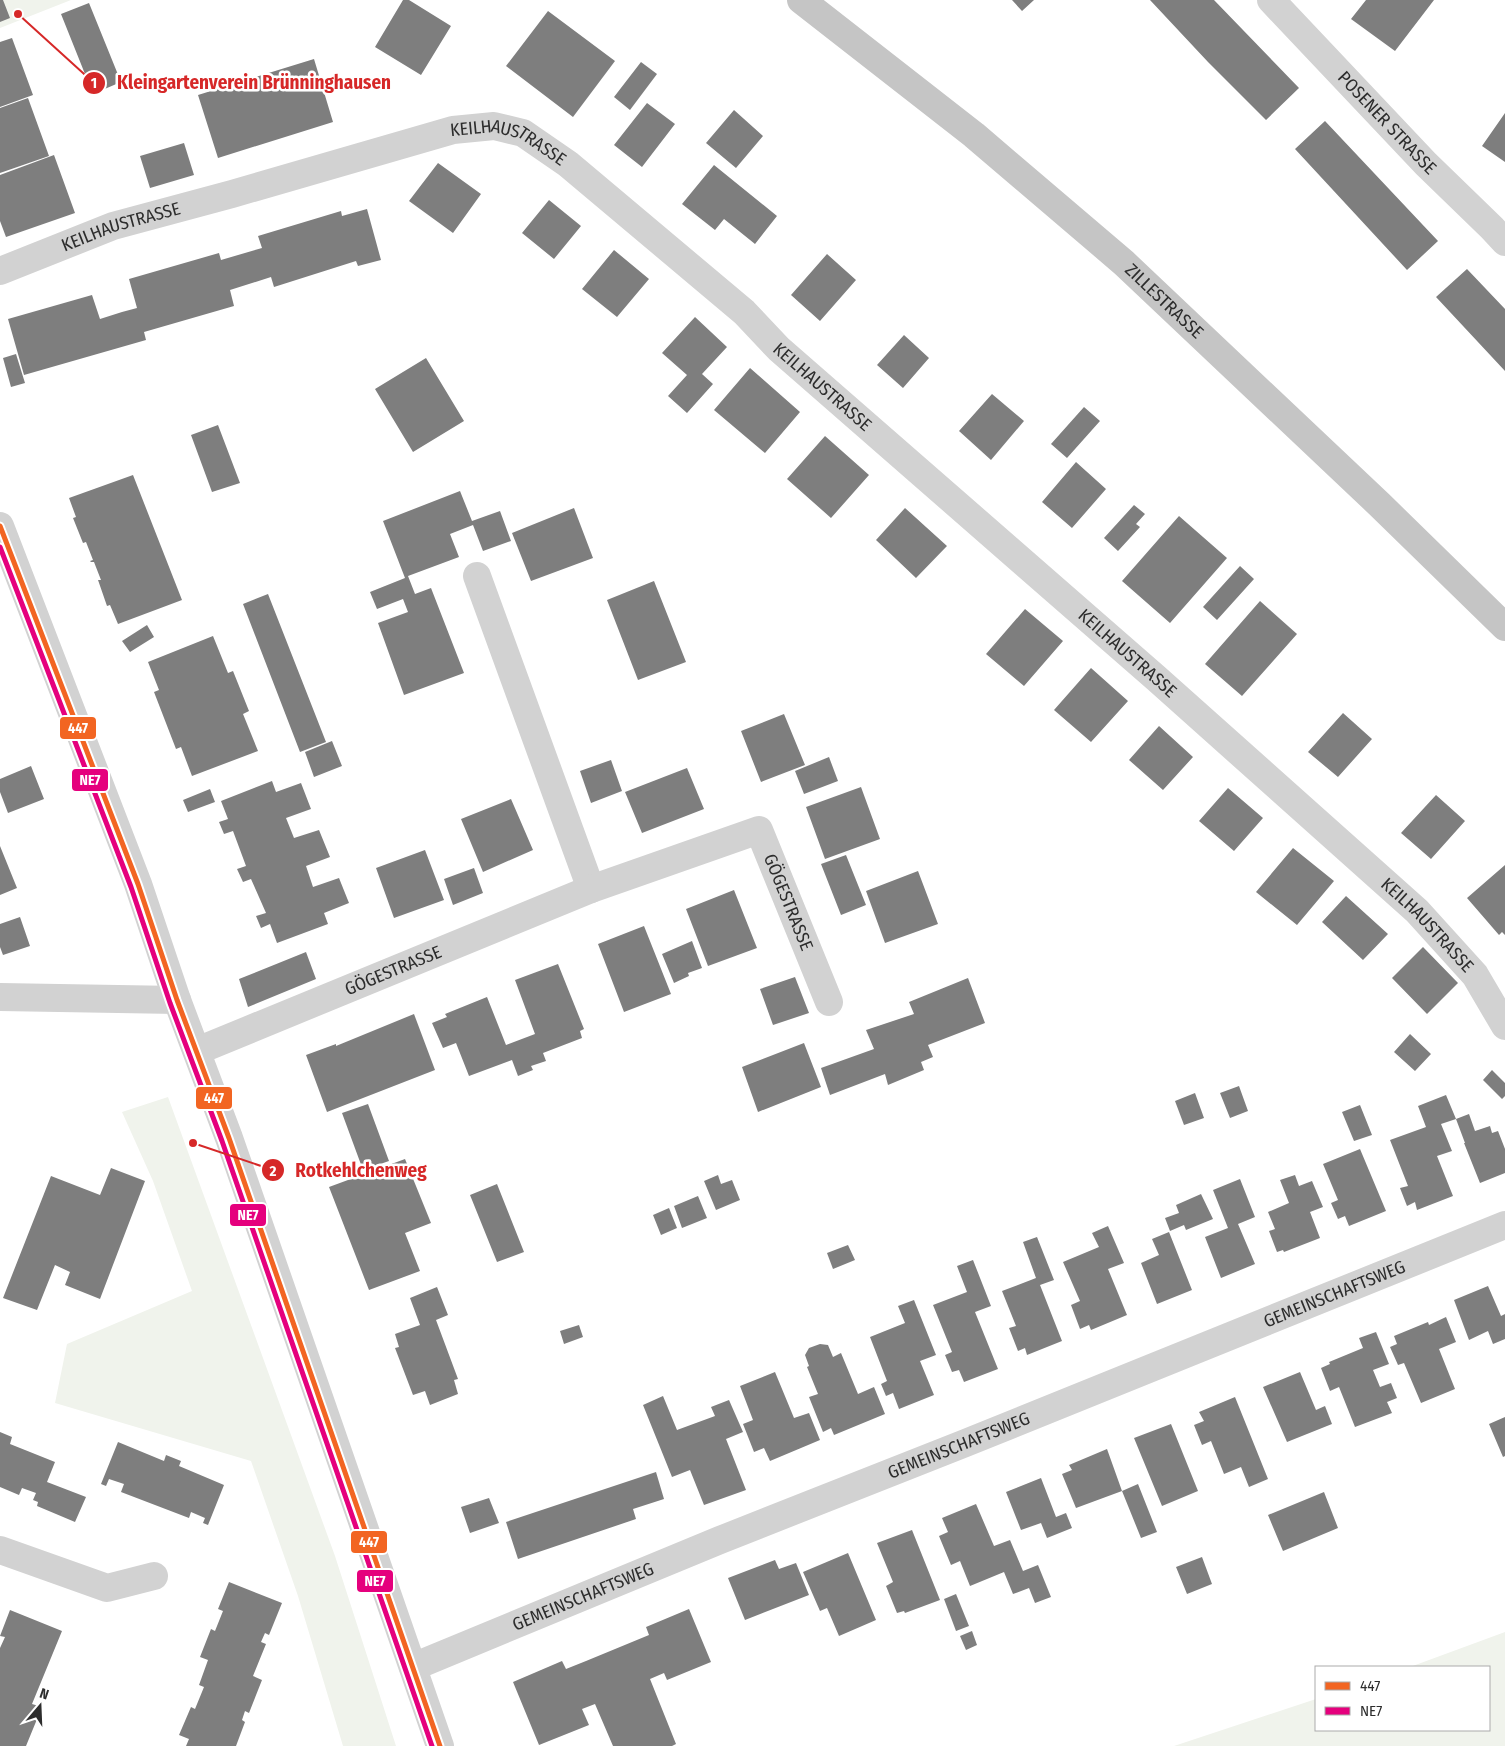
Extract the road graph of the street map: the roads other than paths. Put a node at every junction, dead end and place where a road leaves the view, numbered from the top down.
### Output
1 (801, 0) edge
2 (1271, 0) edge
3 (1505, 242) edge
4 (0, 271) edge
5 (0, 526) edge
6 (477, 576) dead end
7 (1505, 627) edge
8 (591, 890) junction
9 (0, 997) edge
10 (177, 1000) junction
11 (829, 1002) dead end
12 (1505, 1026) edge
13 (197, 1051) junction
14 (1505, 1225) edge
15 (0, 1550) edge
16 (154, 1576) dead end
17 (414, 1666) junction
18 (440, 1746) edge

1 - 7 main road, ZILLESTRASSE
2 - 3 street, POSENER STRASSE
4 - 12 street, KEILHAUSTRASSE
5 - 10 street
6 - 8 street
8 - 11 street, GÖGESTRASSE
8 - 13 street, GÖGESTRASSE
9 - 10 street
10 - 13 street
13 - 17 street
14 - 17 street, GEMEINSCHAFTSWEG
15 - 16 street
17 - 18 street

